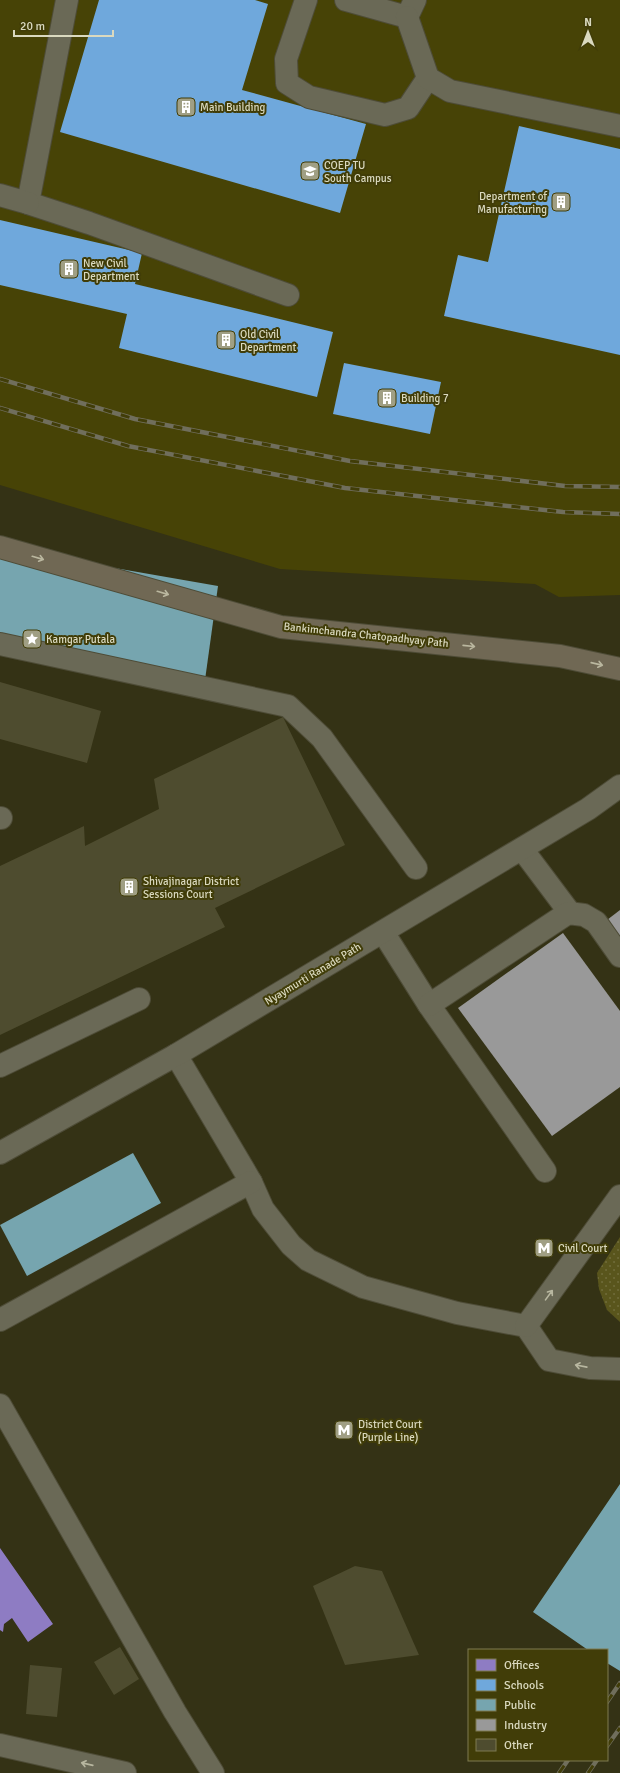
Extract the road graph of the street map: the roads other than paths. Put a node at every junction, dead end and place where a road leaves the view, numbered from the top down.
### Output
1 (67, 0) edge
2 (306, 0) edge
3 (346, 0) edge
4 (411, 9) edge
5 (428, 78) junction
6 (620, 126) edge
7 (0, 195) edge
8 (28, 204) junction
9 (288, 295) dead end
10 (0, 547) edge
11 (0, 644) edge
12 (620, 669) edge
13 (620, 786) edge
14 (522, 849) junction
15 (416, 868) dead end
16 (570, 913) junction
17 (383, 932) junction
18 (620, 956) edge
19 (139, 999) dead end
20 (429, 1005) junction
21 (176, 1055) junction
22 (0, 1066) edge
23 (0, 1153) edge
24 (545, 1171) dead end
25 (251, 1182) junction
26 (620, 1196) edge
27 (0, 1320) edge
28 (526, 1326) junction
29 (620, 1369) edge
30 (0, 1405) edge
31 (0, 1745) edge
32 (125, 1773) edge
33 (213, 1773) edge

1 - 8 street
2 - 5 street
3 - 4 street
4 - 5 street
5 - 6 street
7 - 8 street
8 - 9 street
10 -> 12 main road, Bankimchandra Chatopadhyay Path
11 - 15 street
13 - 14 street, Nyaymurti Ranade Path
14 - 16 street
14 - 17 street, Nyaymurti Ranade Path
16 - 18 street
16 - 20 street
17 - 20 street
17 - 21 street, Nyaymurti Ranade Path
19 - 22 street
20 - 24 street
21 - 23 street, Nyaymurti Ranade Path
21 - 25 street
25 - 27 street
25 - 28 street
28 -> 26 street
29 -> 28 street
30 - 33 street
32 -> 31 street

